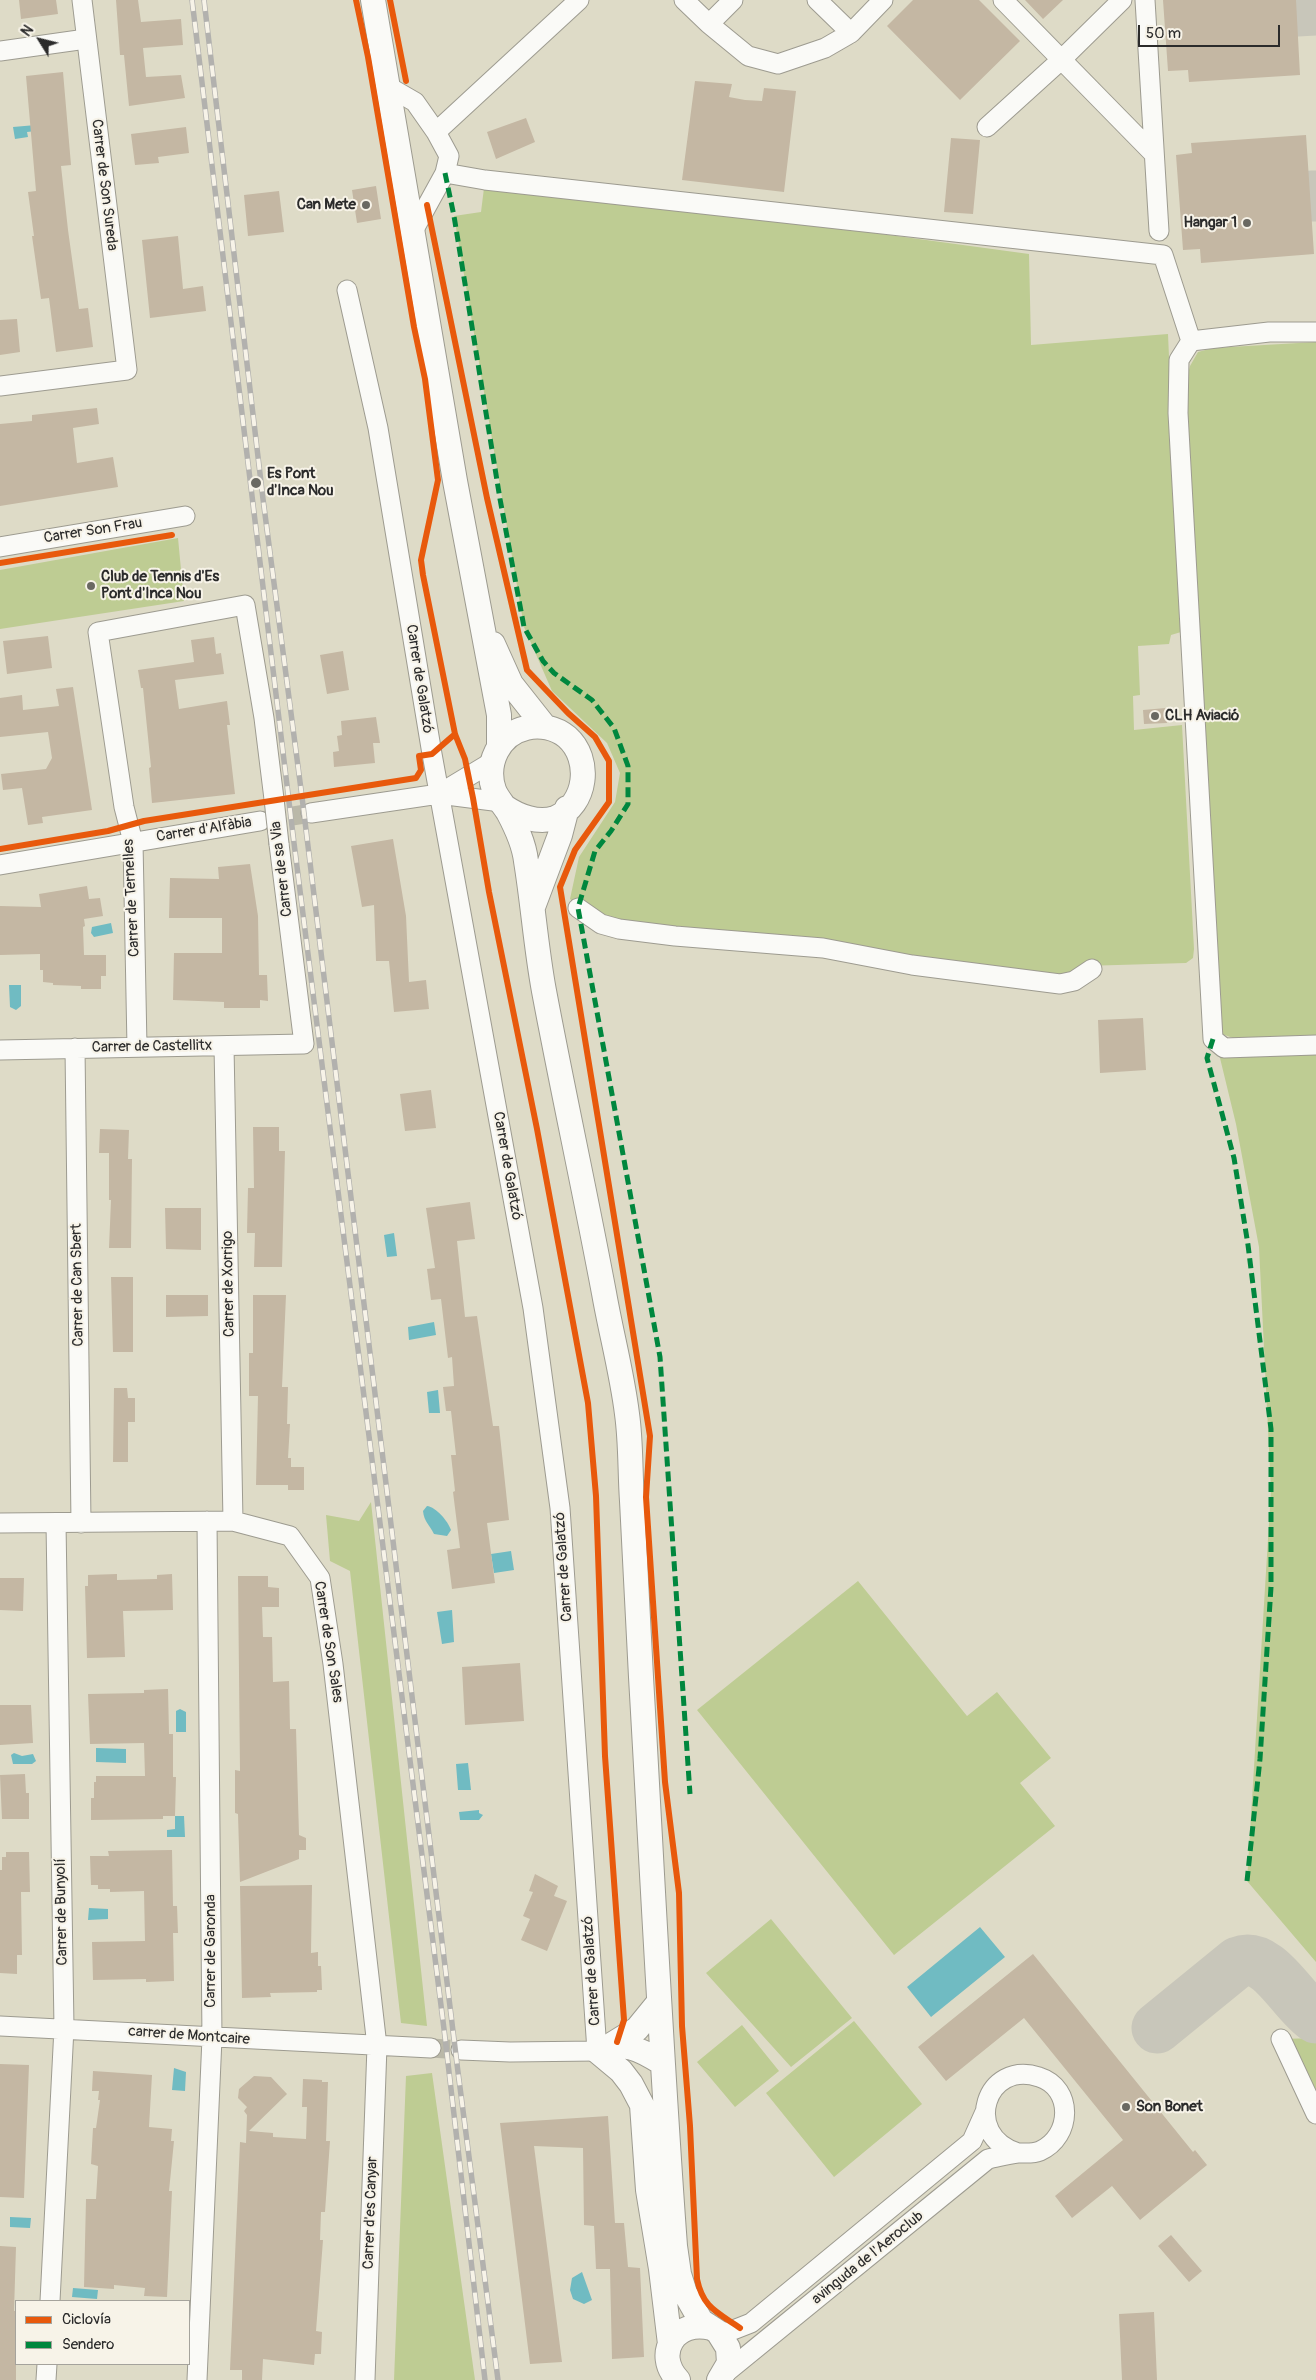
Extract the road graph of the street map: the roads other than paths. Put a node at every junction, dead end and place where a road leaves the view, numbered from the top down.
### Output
1 (82, 0) edge
2 (373, 0) edge
3 (579, 0) edge
4 (684, 0) edge
5 (733, 0) edge
6 (817, 0) edge
7 (883, 0) edge
8 (1003, 0) edge
9 (1122, 0) edge
10 (1145, 0) edge
11 (709, 24) junction
12 (851, 33) junction
13 (86, 39) junction
14 (0, 51) edge
15 (1061, 60) junction
16 (389, 88) junction
17 (987, 127) dead end
18 (436, 132) junction
19 (1154, 154) junction
20 (446, 173) junction
21 (1159, 231) dead end
22 (412, 233) junction
23 (347, 290) dead end
24 (1316, 332) edge
25 (1190, 341) junction
26 (0, 386) edge
27 (185, 516) dead end
28 (0, 546) edge
29 (483, 627) junction
30 (98, 632) joint
31 (545, 727) junction
32 (495, 754) junction
33 (439, 794) junction
34 (503, 804) junction
35 (567, 808) junction
36 (311, 813) tunnel mouth
37 (260, 821) tunnel mouth
38 (133, 842) junction
39 (0, 865) edge
40 (578, 908) dead end
41 (532, 911) junction
42 (1092, 969) dead end
43 (304, 1044) joint
44 (1316, 1045) edge
45 (224, 1046) junction
46 (137, 1047) junction
47 (75, 1048) junction
48 (0, 1050) edge
49 (208, 1521) junction
50 (234, 1521) junction
51 (81, 1522) junction
52 (0, 1523) edge
53 (56, 1523) junction
54 (659, 2002) junction
55 (0, 2026) edge
56 (64, 2028) junction
57 (212, 2038) junction
58 (1281, 2039) dead end
59 (377, 2046) junction
60 (430, 2048) tunnel mouth
61 (604, 2048) junction
62 (461, 2050) tunnel mouth
63 (662, 2064) junction
64 (985, 2112) junction
65 (1316, 2114) edge
66 (1018, 2153) junction
67 (679, 2274) junction
68 (50, 2300) edge
69 (714, 2330) junction
70 (673, 2340) junction
71 (47, 2365) edge
72 (672, 2376) edge
73 (721, 2377) edge
74 (46, 2380) edge
75 (197, 2380) edge
76 (365, 2380) edge

1 - 13 street, Carrer de Son Sureda
2 - 16 main road
3 - 18 street
4 - 11 street
5 - 11 street
6 - 12 street
7 - 12 street
8 - 15 street
9 - 15 street
10 - 19 street
11 - 12 street
13 - 14 street
13 - 26 street, Carrer de Son Sureda
15 - 17 street
15 - 19 street
16 - 18 street
16 - 22 main road
18 - 20 street
19 - 21 street
20 - 22 street
20 - 25 street
22 - 29 main road
23 - 33 street, Carrer de Galatzó
24 - 25 street
25 - 44 street
27 - 28 street, Carrer Son Frau
29 - 31 main road
29 - 32 main road
30 - 38 street, Carrer de Ternelles
30 - 43 street, Carrer de sa Via, bridge
31 - 32 main road
31 - 35 main road
32 - 33 street
32 - 34 main road
33 - 34 street
33 - 36 street
33 - 61 street, Carrer de Galatzó
34 - 35 main road
34 - 41 main road
35 - 41 main road
37 - 38 street, Carrer d'Alfàbia
38 - 39 street, Carrer d'Alfàbia
38 - 46 street, Carrer de Ternelles
40 - 42 street
41 - 54 main road
43 - 45 street, Carrer de Castellitx
45 - 46 street, Carrer de Castellitx
45 - 50 street, Carrer de Xorrigo
46 - 47 street, Carrer de Castellitx
47 - 48 street, Carrer de Castellitx
47 - 51 street, Carrer de Can Sbert
49 - 50 street, Carrer de Son Sales
49 - 51 street, Carrer de Son Sales
49 - 57 street, Carrer de Garonda
50 - 59 street, Carrer de Son Sales
51 - 53 street, Carrer de Son Sales
52 - 53 street, Carrer de Son Sales
53 - 56 street, Carrer de Bunyolí
54 - 61 main road
54 - 63 main road
55 - 56 street, carrer de Montcaire
56 - 57 street, carrer de Montcaire
56 - 68 street, Carrer de Bunyolí
57 - 59 street, carrer de Montcaire
57 - 75 street, Carrer de Garonda
58 - 65 street
59 - 60 street, carrer de Montcaire
59 - 76 street, Carrer d'es Canyar
61 - 62 street
61 - 63 main road
61 - 70 main road
63 - 67 main road
64 - 66 street
64 - 66 street, avinguda de l'Aeroclub
64 - 69 street, avinguda de l'Aeroclub
66 - 73 street, avinguda de l'Aeroclub
67 - 69 main road
67 - 70 main road
69 - 70 main road
69 - 73 main road
70 - 72 main road
71 - 74 street

